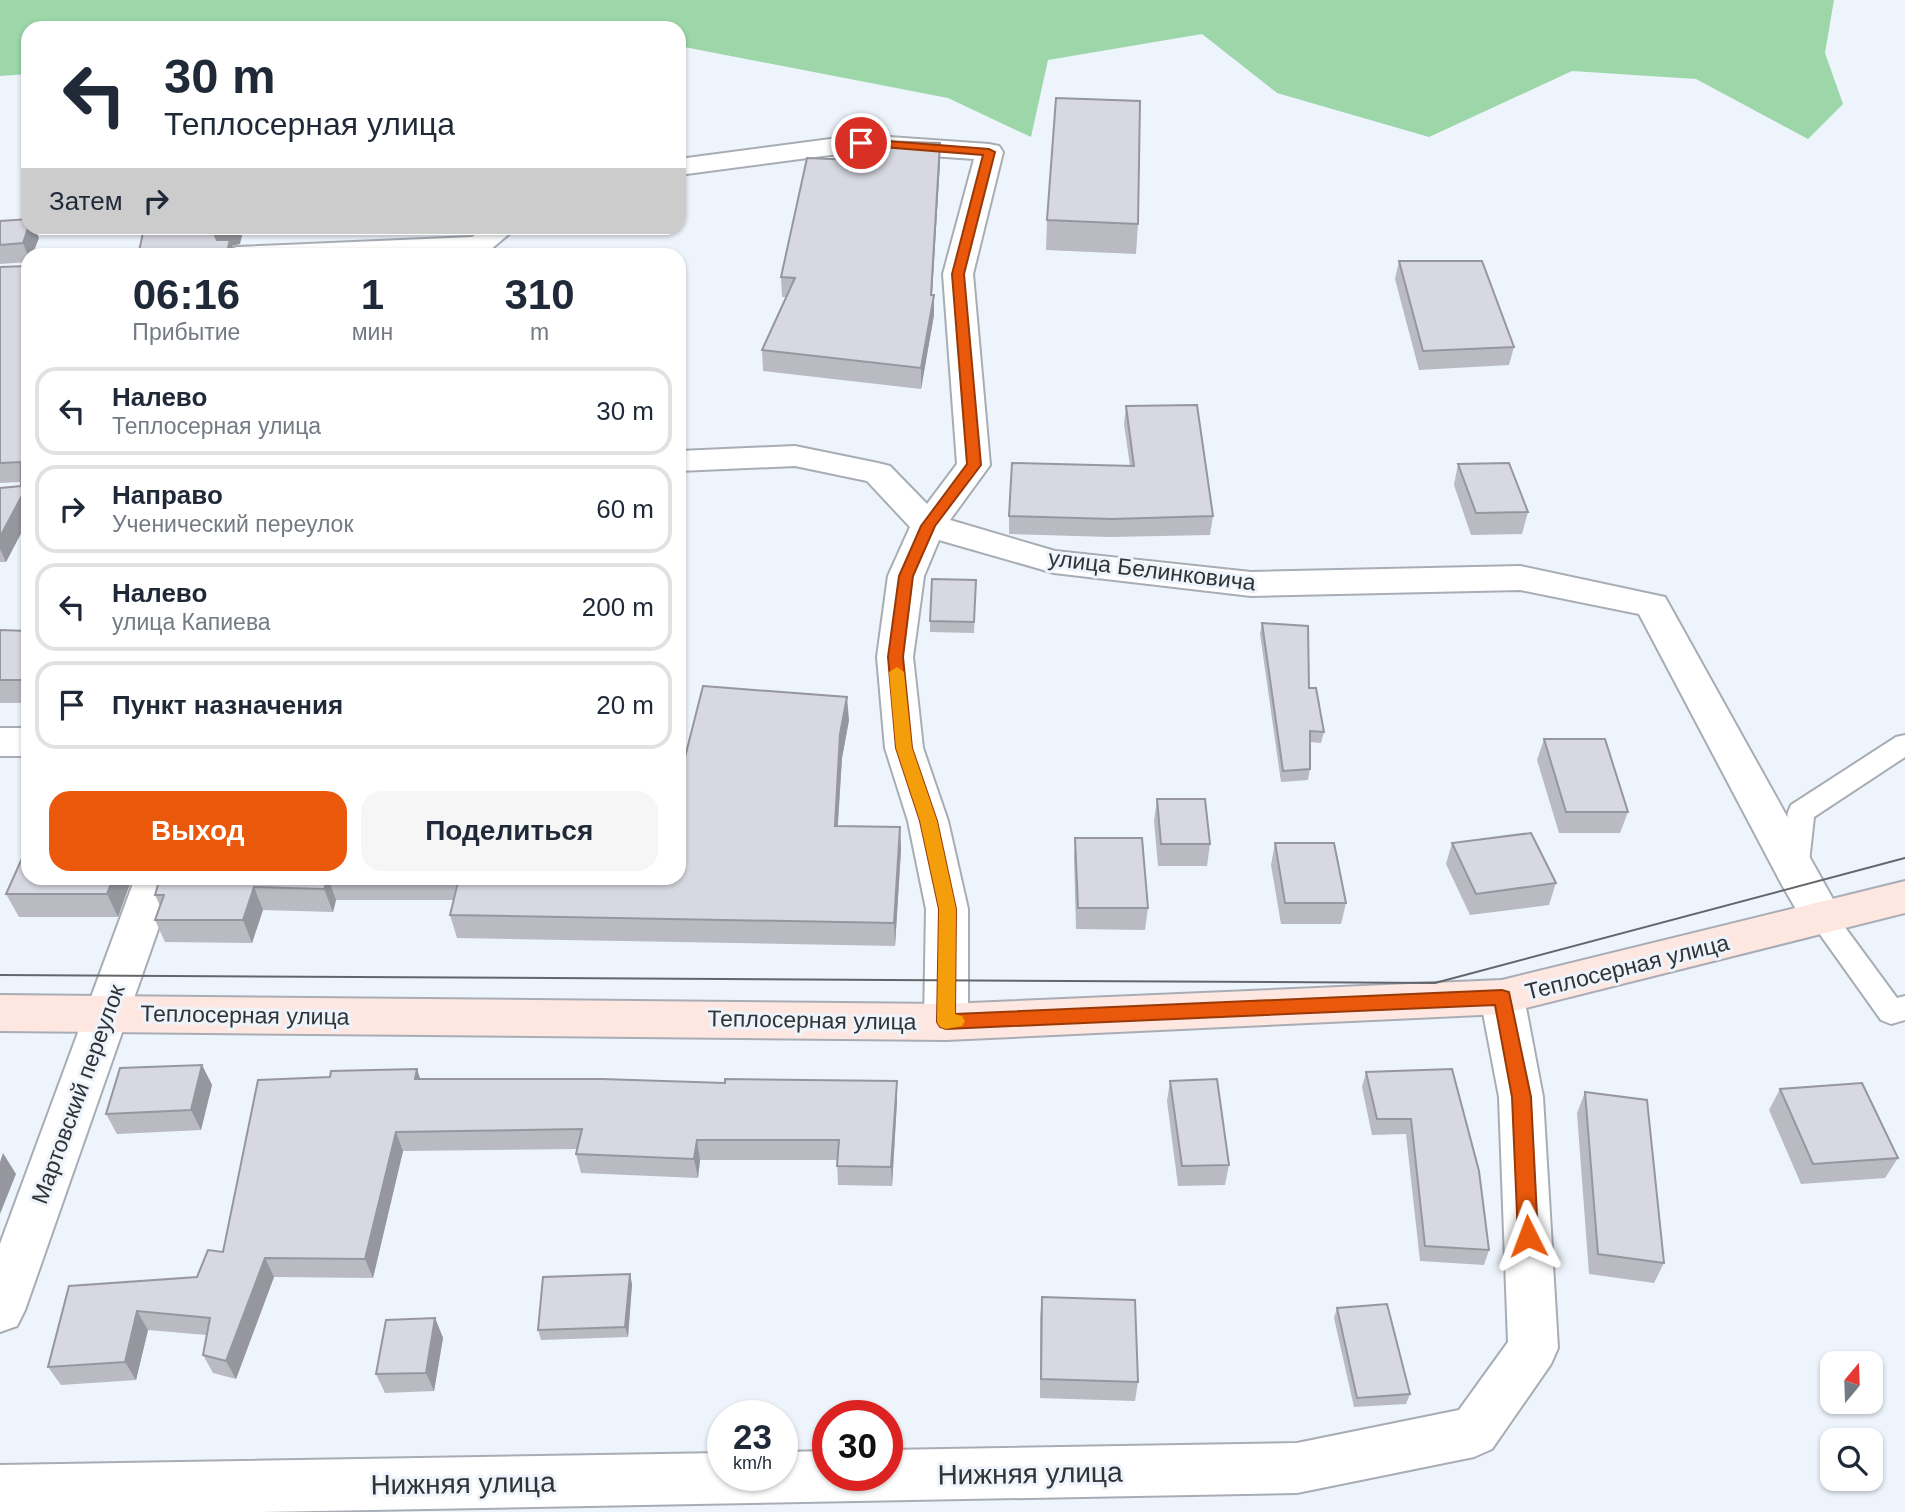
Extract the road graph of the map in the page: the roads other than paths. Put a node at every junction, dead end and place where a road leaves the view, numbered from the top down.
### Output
1 (686, 166) edge
2 (493, 235) edge
3 (414, 248) edge
4 (686, 461) edge
5 (929, 526) junction
6 (0, 742) edge
7 (21, 742) edge
8 (1905, 744) edge
9 (1794, 871) junction
10 (153, 885) edge
11 (1905, 897) edge
12 (1823, 919) junction
13 (1502, 997) junction
14 (1905, 1008) edge
15 (0, 1013) edge
16 (107, 1013) junction
17 (946, 1022) junction
18 (0, 1310) edge
19 (0, 1492) edge

1 - 5 street
2 - 3 street
4 - 5 street
5 - 9 street, улица Белинковича
5 - 17 street
6 - 7 street
8 - 9 lane
9 - 12 street
10 - 16 street, Мартовский переулок
11 - 12 main road, Теплосерная улица
12 - 13 main road, Теплосерная улица
12 - 14 lane
13 - 17 main road, Теплосерная улица
13 - 19 street, Нижняя улица
15 - 16 main road, Теплосерная улица
16 - 17 main road, Теплосерная улица
16 - 18 street, Мартовский переулок

